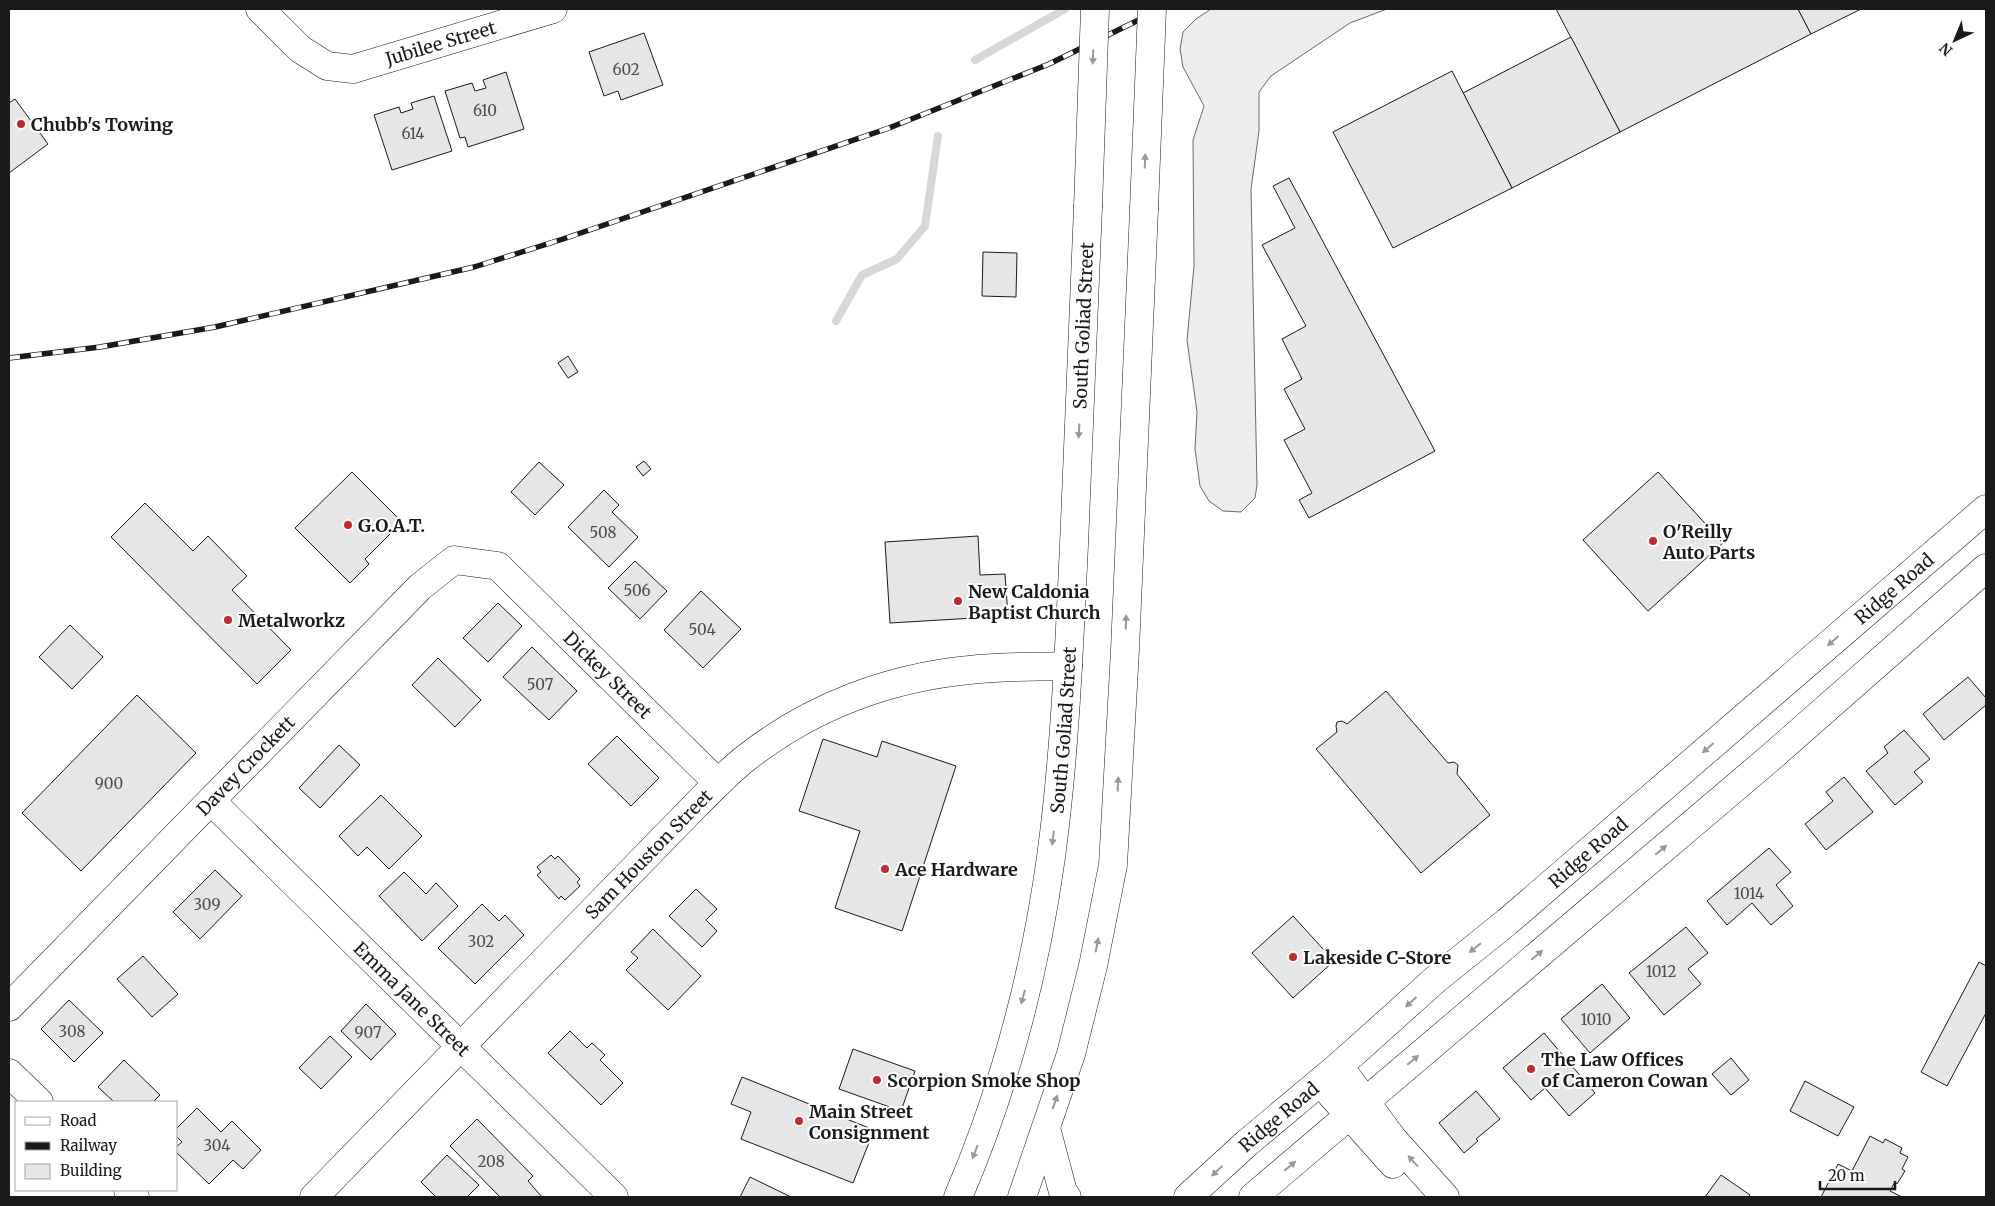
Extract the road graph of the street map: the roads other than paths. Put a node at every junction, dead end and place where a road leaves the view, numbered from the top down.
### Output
1 (260, 9) edge
2 (553, 9) edge
3 (1095, 9) edge
4 (1152, 9) edge
5 (1986, 509) edge
6 (498, 566) joint
7 (1986, 568) edge
8 (1068, 666) junction
9 (718, 783) junction
10 (211, 801) junction
11 (9, 1007) edge
12 (461, 1045) junction
13 (1330, 1074) junction
14 (1358, 1108) junction
15 (1046, 1128) junction
16 (314, 1197) edge
17 (614, 1197) edge
18 (958, 1197) edge
19 (1022, 1197) edge
20 (1067, 1197) edge
21 (1188, 1197) edge
22 (1252, 1197) edge
23 (1422, 1197) edge
24 (1446, 1197) edge

1 - 2 main road, Jubilee Street
3 -> 8 main road, South Goliad Street, bridge
15 -> 4 main road, bridge
5 -> 13 main road, Ridge Road
6 - 9 main road, Dickey Street
6 - 10 main road, Davey Crockett
14 -> 7 main road
8 - 9 main road, Sam Houston Street
8 -> 18 main road, South Goliad Street
9 - 12 main road, Sam Houston Street
10 - 11 main road, Davey Crockett
10 - 12 main road, Emma Jane Street
12 - 16 main road, Sam Houston Street
12 - 17 main road, Emma Jane Street
13 - 14 main road
13 -> 21 main road, Ridge Road
22 -> 14 main road
14 - 23 main road
24 -> 14 main road
15 - 19 main road
15 - 20 main road

